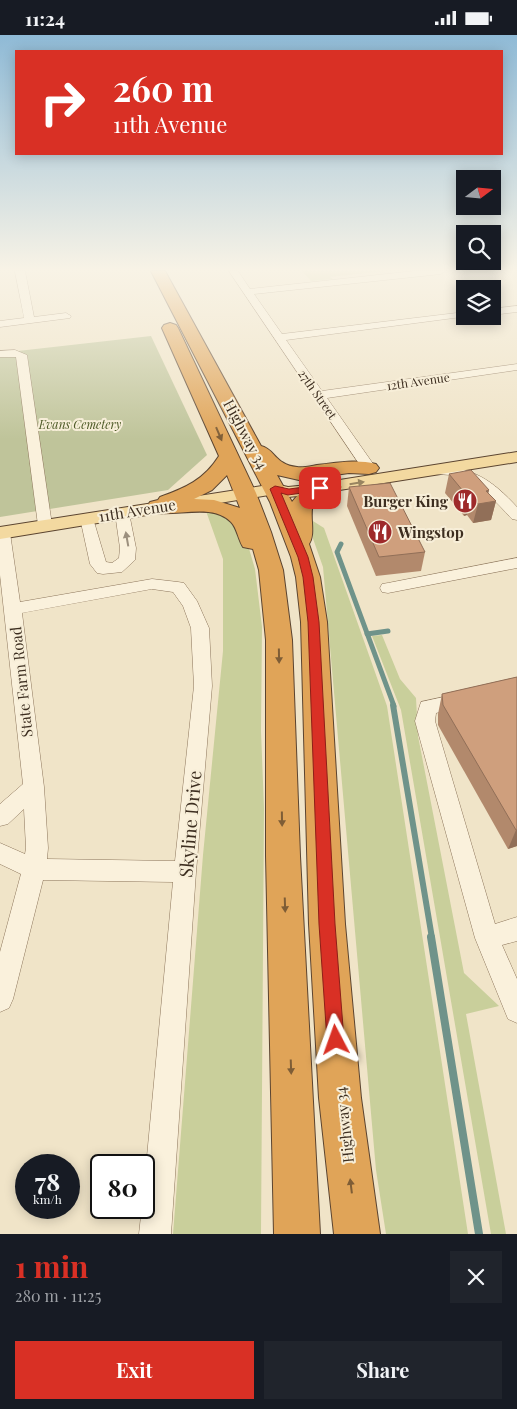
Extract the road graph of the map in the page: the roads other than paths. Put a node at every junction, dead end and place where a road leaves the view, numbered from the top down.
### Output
1 (169, 327) edge
2 (188, 327) edge
3 (271, 327) edge
4 (368, 327) edge
5 (279, 338) junction
6 (0, 354) edge
7 (517, 367) edge
8 (320, 395) junction
9 (517, 444) edge
10 (252, 446) junction
11 (229, 456) junction
12 (517, 457) edge
13 (498, 460) junction
14 (369, 468) junction
15 (433, 470) junction
16 (331, 487) junction
17 (491, 488) junction
18 (275, 489) junction
19 (245, 493) junction
20 (158, 507) junction
21 (122, 513) junction
22 (517, 516) edge
23 (87, 518) junction
24 (45, 525) junction
25 (1, 533) edge
26 (303, 557) junction
27 (517, 563) edge
28 (116, 568) junction
29 (388, 588) dead end
30 (119, 590) junction
31 (276, 607) junction
32 (13, 609) junction
33 (480, 695) edge
34 (34, 787) junction
35 (0, 817) edge
36 (0, 853) edge
37 (34, 869) junction
38 (185, 872) junction
39 (517, 929) edge
40 (487, 938) junction
41 (0, 999) edge
42 (513, 1001) edge
43 (155, 1234) edge
44 (297, 1234) edge
45 (357, 1234) edge

1 -> 11 highway, Highway 34
2 - 10 highway, Highway 34
3 - 5 street, 27th Street
4 - 5 street
5 - 8 street, 27th Street
6 - 24 street
7 - 8 street, 12th Avenue
8 - 14 street, 27th Street
9 - 14 main road, 11th Avenue
10 - 14 highway
10 - 18 highway, Highway 34
11 - 19 highway, Highway 34
11 - 20 highway
12 - 13 main road, 11th Avenue
13 - 15 main road, 11th Avenue
13 - 17 street
14 - 18 main road, 11th Avenue
16 -> 15 main road, 11th Avenue
15 - 17 street
16 - 18 main road, 11th Avenue
16 - 26 highway
17 - 22 street
18 - 19 main road, 11th Avenue
18 - 26 highway, Highway 34
19 - 20 main road, 11th Avenue
19 - 31 highway, Highway 34
20 - 21 main road, 11th Avenue
20 - 31 highway
21 - 23 main road, 11th Avenue
28 -> 21 street
23 - 24 main road, 11th Avenue
23 - 28 street
24 - 25 main road, 11th Avenue
25 - 32 street, State Farm Road
45 -> 26 highway, Highway 34
27 - 29 street
28 - 30 street
30 - 32 street, Skyline Drive
30 - 38 street, Skyline Drive
31 -> 44 highway, Highway 34
32 - 34 street, State Farm Road
33 - 40 street
34 - 35 street
34 - 37 street, State Farm Road
36 - 37 street
37 - 38 street
37 - 41 street, State Farm Road
38 - 43 street, Skyline Drive
39 - 40 street
40 - 42 street

